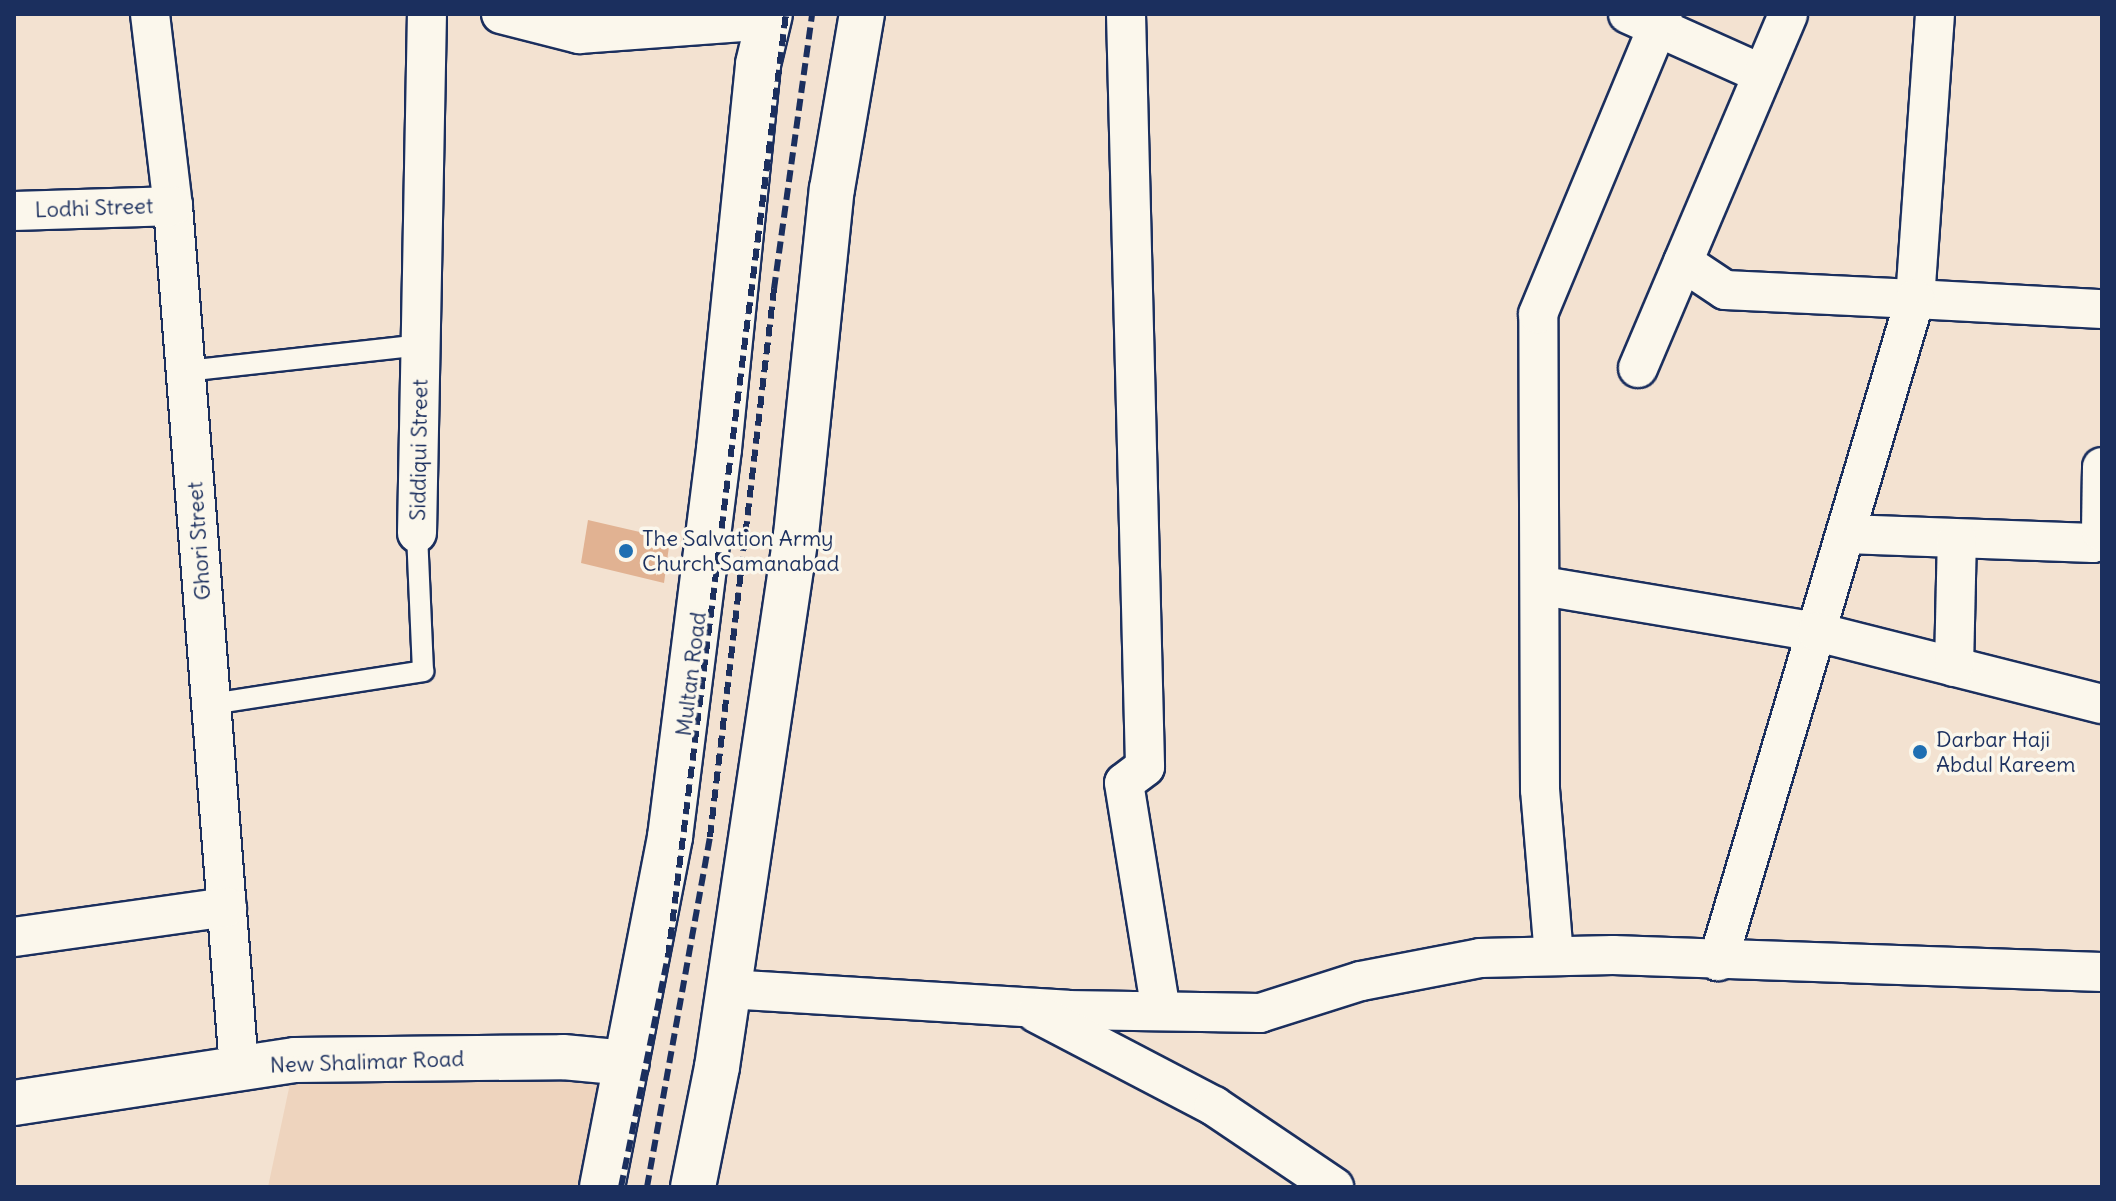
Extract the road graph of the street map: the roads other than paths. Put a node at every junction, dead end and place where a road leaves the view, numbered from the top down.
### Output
1 (150, 14) edge
2 (427, 14) edge
3 (501, 14) edge
4 (862, 14) edge
5 (1126, 14) edge
6 (1788, 14) edge
7 (1935, 14) edge
8 (769, 17) edge
9 (1649, 19) edge
10 (1762, 74) junction
11 (173, 206) junction
12 (14, 211) edge
13 (1683, 262) junction
14 (1915, 299) junction
15 (2102, 309) edge
16 (421, 345) junction
17 (1638, 368) dead end
18 (186, 371) junction
19 (2102, 467) edge
20 (417, 533) joint
21 (1846, 534) junction
22 (1957, 539) junction
23 (1542, 586) junction
24 (1817, 632) junction
25 (1954, 667) junction
26 (211, 704) junction
27 (2102, 704) edge
28 (227, 907) junction
29 (14, 937) edge
30 (1554, 956) junction
31 (1718, 961) junction
32 (2102, 972) edge
33 (727, 989) junction
34 (1025, 1007) junction
35 (1161, 1011) junction
36 (627, 1063) junction
37 (239, 1068) junction
38 (14, 1103) edge
39 (602, 1187) edge
40 (693, 1187) edge
41 (1334, 1187) edge

1 - 11 street, Ghori Street
2 - 16 street, Siddiqui Street
3 - 8 street
4 - 33 main road
5 - 35 street
6 - 10 street
7 - 14 street
8 - 36 main road, Multan Road
9 - 10 street
9 - 23 street
10 - 13 street
11 - 12 street, Lodhi Street
11 - 18 street, Ghori Street
13 - 14 street
13 - 17 street
14 - 15 street
14 - 21 street
16 - 18 lane
16 - 20 street, Siddiqui Street
18 - 26 street, Ghori Street
19 - 22 street
20 - 26 lane, Siddiqui Street
21 - 22 street
21 - 24 street
22 - 25 street
23 - 24 street
23 - 30 street
24 - 25 street
24 - 31 street
25 - 27 street
26 - 28 street, Ghori Street
28 - 29 street
28 - 37 street, Ghori Street
30 - 31 street
30 - 35 street
31 - 32 street
33 - 34 street
33 - 40 main road
34 - 35 street
34 - 41 street
36 - 37 main road, New Shalimar Road
36 - 39 main road, Multan Road
37 - 38 main road, New Shalimar Road

